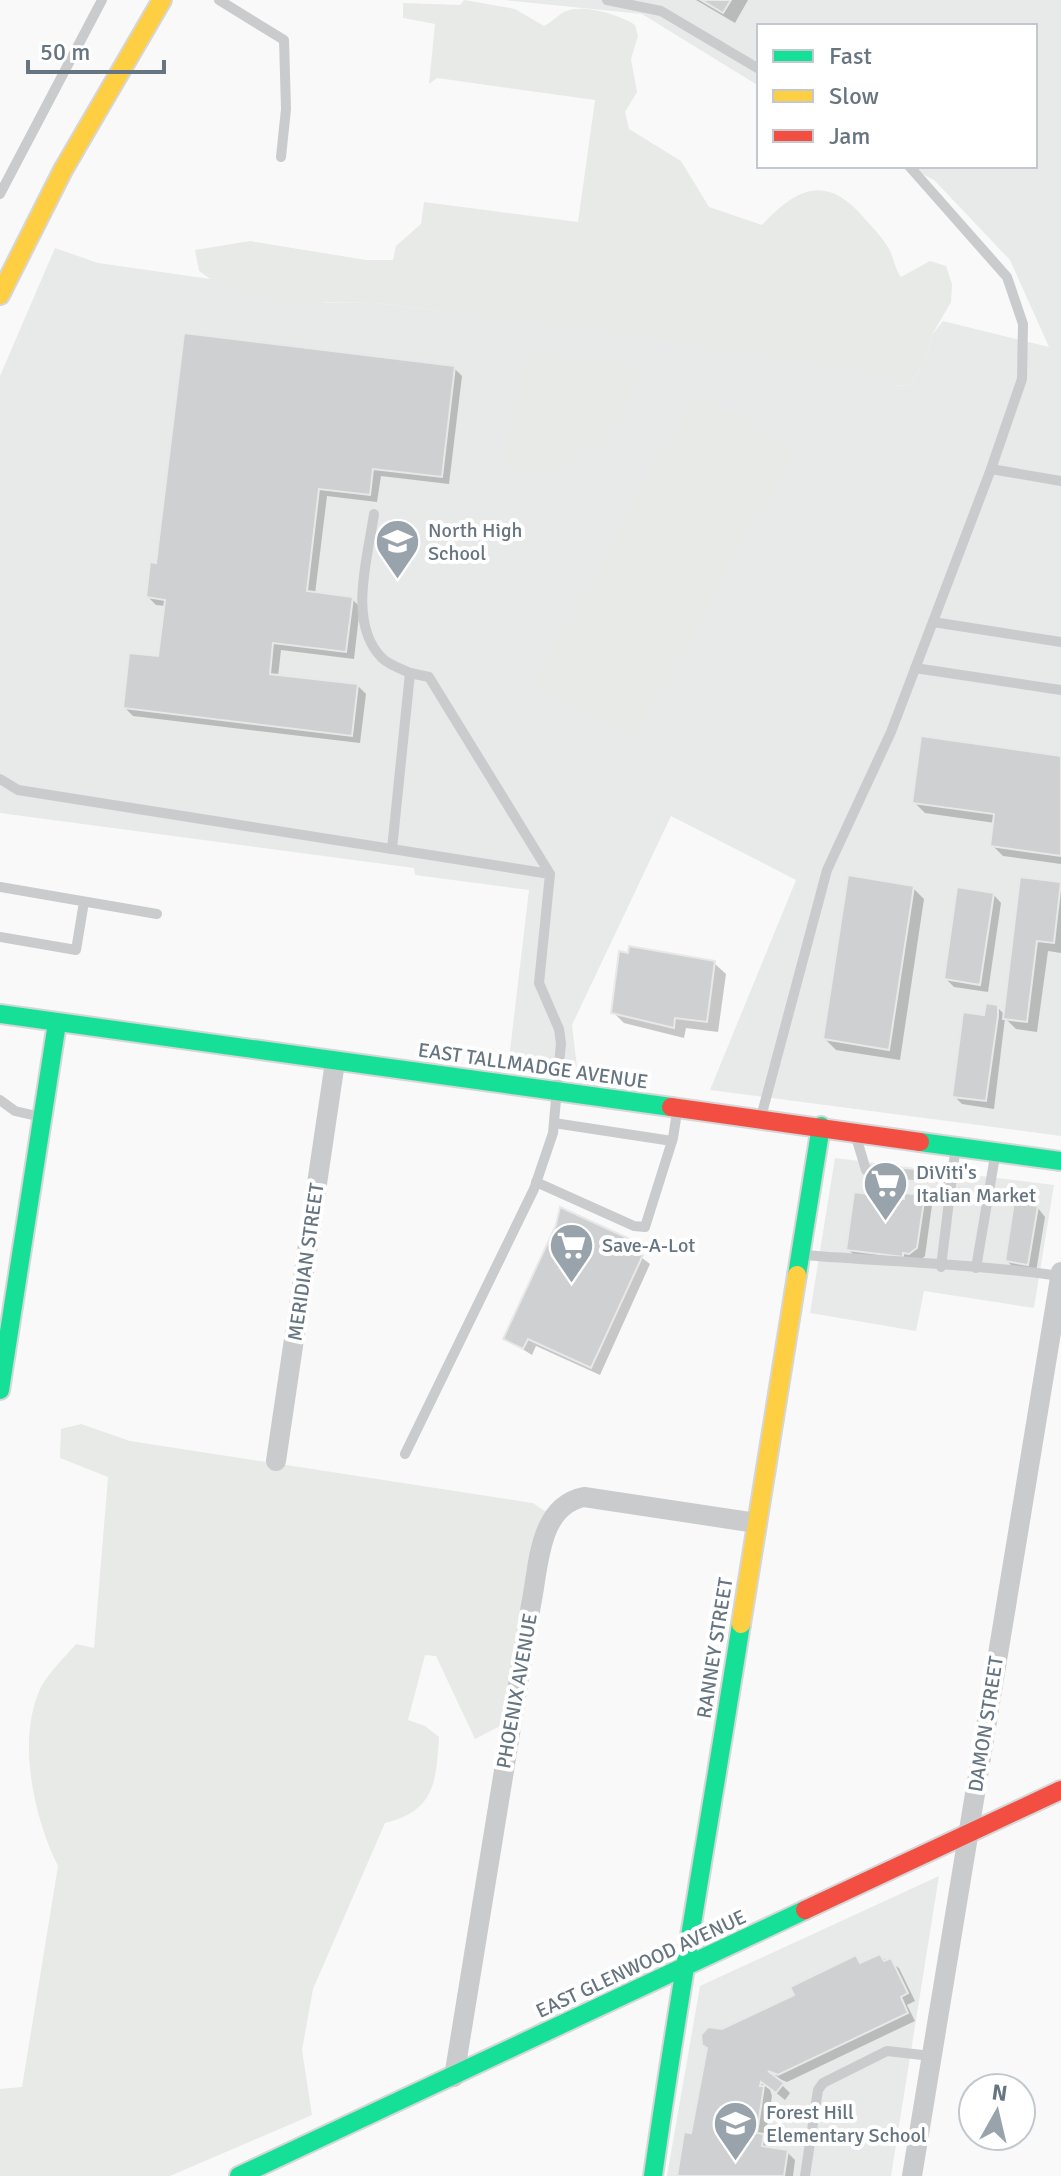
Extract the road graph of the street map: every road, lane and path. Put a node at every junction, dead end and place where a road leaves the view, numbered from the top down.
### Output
1 (102, 0) edge
2 (162, 0) edge
3 (219, 0) edge
4 (607, 0) edge
5 (757, 68) edge
6 (281, 157) dead end
7 (911, 168) edge
8 (0, 194) edge
9 (6, 263) edge
10 (0, 295) edge
11 (991, 469) junction
12 (1061, 481) edge
13 (374, 514) dead end
14 (933, 622) junction
15 (1061, 642) edge
16 (915, 668) junction
17 (410, 673) junction
18 (1061, 690) edge
19 (0, 779) edge
20 (392, 849) junction
21 (550, 874) junction
22 (0, 887) edge
23 (84, 902) junction
24 (157, 914) dead end
25 (0, 937) edge
26 (0, 1014) edge
27 (57, 1023) junction
28 (335, 1062) junction
29 (557, 1092) junction
30 (0, 1100) edge
31 (678, 1108) junction
32 (41, 1117) junction
33 (761, 1119) junction
34 (554, 1123) junction
35 (821, 1126) junction
36 (855, 1131) junction
37 (672, 1141) junction
38 (956, 1146) junction
39 (996, 1151) junction
40 (1061, 1161) edge
41 (952, 1179) junction
42 (536, 1182) junction
43 (802, 1254) junction
44 (941, 1267) junction
45 (976, 1268) junction
46 (1061, 1274) edge
47 (0, 1390) edge
48 (405, 1454) dead end
49 (276, 1461) dead end
50 (756, 1523) junction
51 (1061, 1790) edge
52 (969, 1834) junction
53 (682, 1968) junction
54 (931, 2056) junction
55 (454, 2077) junction
56 (239, 2176) edge
57 (653, 2176) edge
58 (805, 2176) edge
59 (912, 2176) edge

1 - 8 lane
2 - 9 street
3 - 6 lane
4 - 5 lane
7 - 11 lane
9 - 10 street
11 - 12 lane
11 - 14 lane
13 - 17 lane
14 - 15 lane
14 - 16 lane
16 - 18 lane
16 - 33 lane
17 - 20 lane
17 - 21 lane
19 - 20 lane
20 - 21 lane
21 - 29 lane
22 - 23 lane
23 - 24 lane
23 - 25 lane
26 - 27 street, EAST TALLMADGE AVENUE
27 - 28 street, EAST TALLMADGE AVENUE
27 - 32 street
28 - 29 street, EAST TALLMADGE AVENUE
28 - 49 street, MERIDIAN STREET
29 - 31 street, EAST TALLMADGE AVENUE
29 - 34 lane
30 - 32 lane
31 - 33 street, EAST TALLMADGE AVENUE
31 - 37 lane
32 - 47 street
33 - 35 street, EAST TALLMADGE AVENUE
34 - 37 lane
34 - 42 lane
35 - 36 street, EAST TALLMADGE AVENUE
35 - 43 street, RANNEY STREET
36 - 38 street, EAST TALLMADGE AVENUE
36 - 41 lane
37 - 42 lane
38 - 39 street, EAST TALLMADGE AVENUE
38 - 41 lane
39 - 40 street, EAST TALLMADGE AVENUE
39 - 45 lane
41 - 44 lane
42 - 48 lane
43 - 44 lane
43 - 50 street, RANNEY STREET
44 - 45 lane
45 - 46 lane
46 - 52 street, DAMON STREET
50 - 53 street, RANNEY STREET
50 - 55 street, PHOENIX AVENUE
51 - 52 street, EAST GLENWOOD AVENUE
52 - 53 street, EAST GLENWOOD AVENUE
52 - 54 street, DAMON STREET
53 - 55 street, EAST GLENWOOD AVENUE
53 - 57 street, RANNEY STREET
54 - 58 lane
54 - 59 street, DAMON STREET
55 - 56 street, EAST GLENWOOD AVENUE

